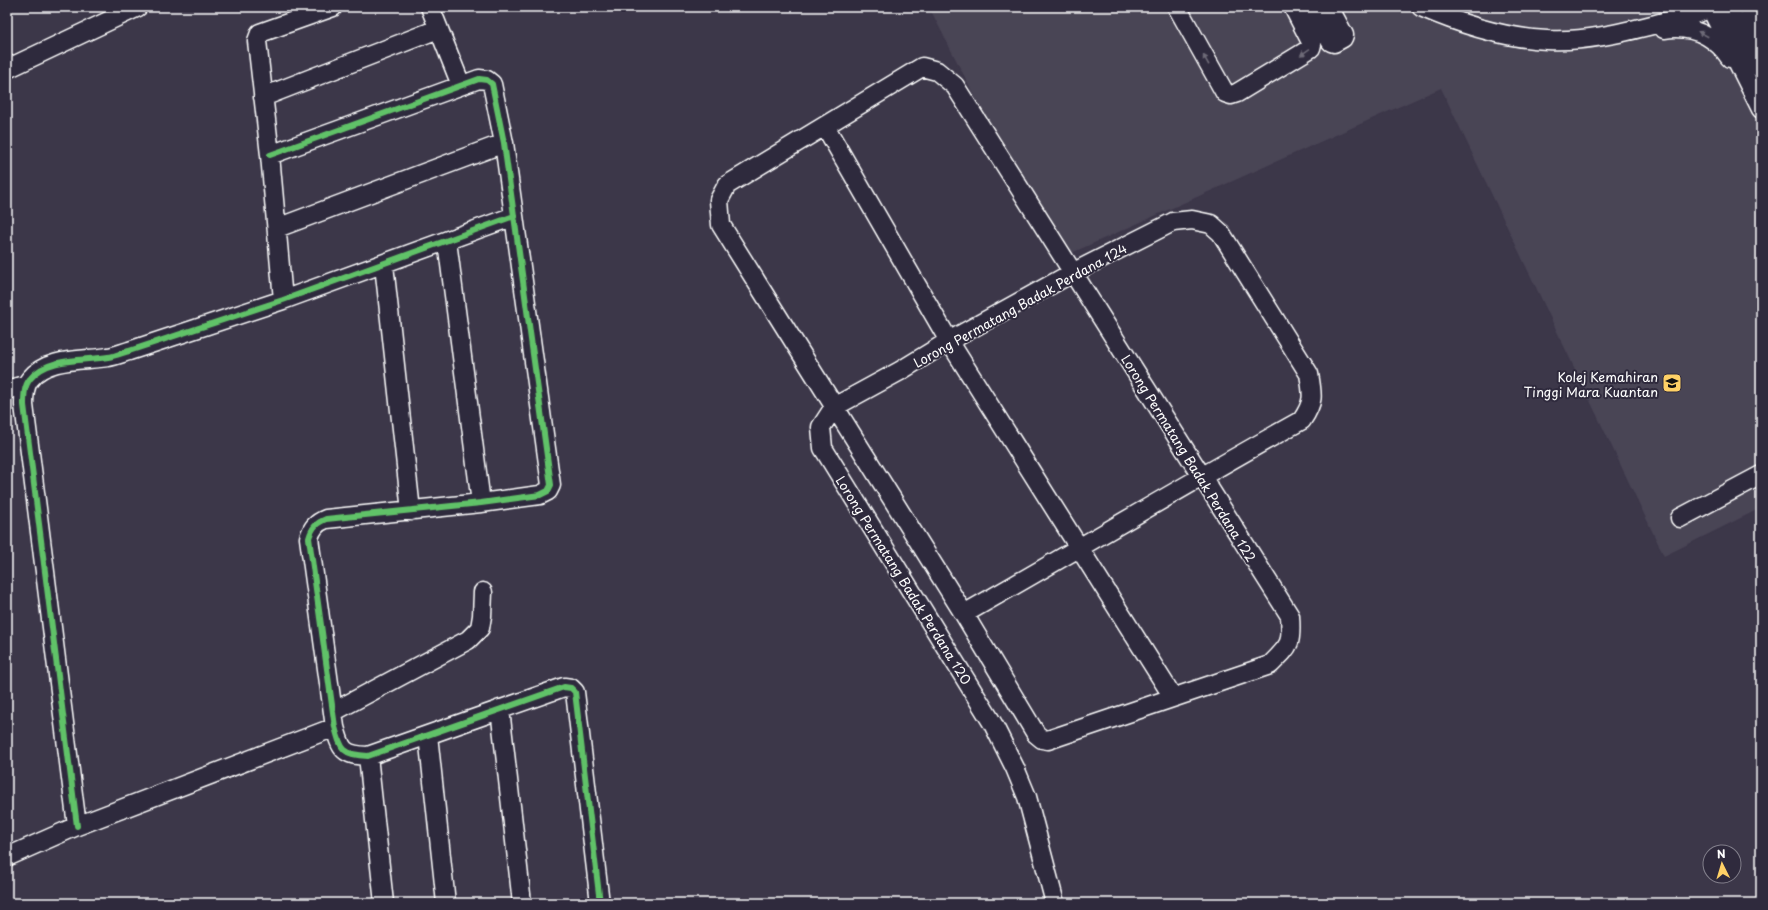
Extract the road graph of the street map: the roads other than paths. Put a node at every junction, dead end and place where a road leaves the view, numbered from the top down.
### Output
1 (138, 7) edge
2 (333, 7) edge
3 (430, 7) edge
4 (1177, 7) edge
5 (1293, 7) edge
6 (1311, 7) edge
7 (1329, 7) edge
8 (1421, 7) edge
9 (1751, 7) edge
10 (1718, 8) edge
11 (1683, 12) edge
12 (1649, 26) junction
13 (438, 29) junction
14 (1759, 66) edge
15 (7, 69) edge
16 (1741, 69) junction
17 (461, 85) junction
18 (263, 97) junction
19 (1761, 109) edge
20 (825, 126) junction
21 (504, 143) junction
22 (270, 156) junction
23 (514, 216) junction
24 (277, 228) junction
25 (447, 241) junction
26 (384, 264) junction
27 (1072, 273) junction
28 (284, 300) junction
29 (949, 341) junction
30 (27, 384) junction
31 (7, 390) edge
32 (834, 407) junction
33 (1761, 475) edge
34 (1200, 476) junction
35 (481, 503) junction
36 (411, 511) junction
37 (1680, 518) dead end
38 (1079, 548) junction
39 (483, 592) dead end
40 (964, 614) junction
41 (1173, 697) junction
42 (500, 709) junction
43 (334, 720) junction
44 (428, 735) junction
45 (368, 756) junction
46 (77, 826) junction
47 (7, 857) edge
48 (384, 903) edge
49 (446, 903) edge
50 (522, 903) edge
51 (600, 903) edge
52 (1055, 903) edge

1 - 15 street
2 - 18 street
3 - 13 street
5 -> 4 street
6 - 7 street
8 - 12 street
9 - 14 street
10 - 11 street
10 - 14 street
10 - 16 street
11 - 12 street
16 -> 12 street
13 - 17 street
13 - 18 street
16 - 19 street
17 - 21 street
17 - 22 street
18 - 22 street
20 - 27 street, Lorong Permatang Badak Perdana 122
20 - 29 street
20 - 32 street, Lorong Permatang Badak Perdana 122
21 - 23 street
21 - 24 street
22 - 24 street
23 - 25 street
23 - 35 street
24 - 28 street
25 - 26 street
25 - 35 street
26 - 28 street
26 - 36 street
27 - 29 street, Lorong Permatang Badak Perdana 124
27 - 34 street, Lorong Permatang Badak Perdana 122
27 - 34 street, Lorong Permatang Badak Perdana 124
28 - 30 street
29 - 32 street, Lorong Permatang Badak Perdana 124
29 - 38 street
30 - 31 street
30 - 46 street
32 - 40 street, Lorong Permatang Badak Perdana 122
32 - 52 street, Lorong Permatang Badak Perdana 120
33 - 37 street
34 - 38 street
34 - 41 street, Lorong Permatang Badak Perdana 122
35 - 36 street
36 - 43 street
38 - 40 street
38 - 41 street
39 - 43 street
40 - 41 street, Lorong Permatang Badak Perdana 122
42 - 44 street
42 - 50 street
42 - 51 street
43 - 45 street
43 - 46 street
44 - 45 street
44 - 49 street
45 - 48 street
46 - 47 street

